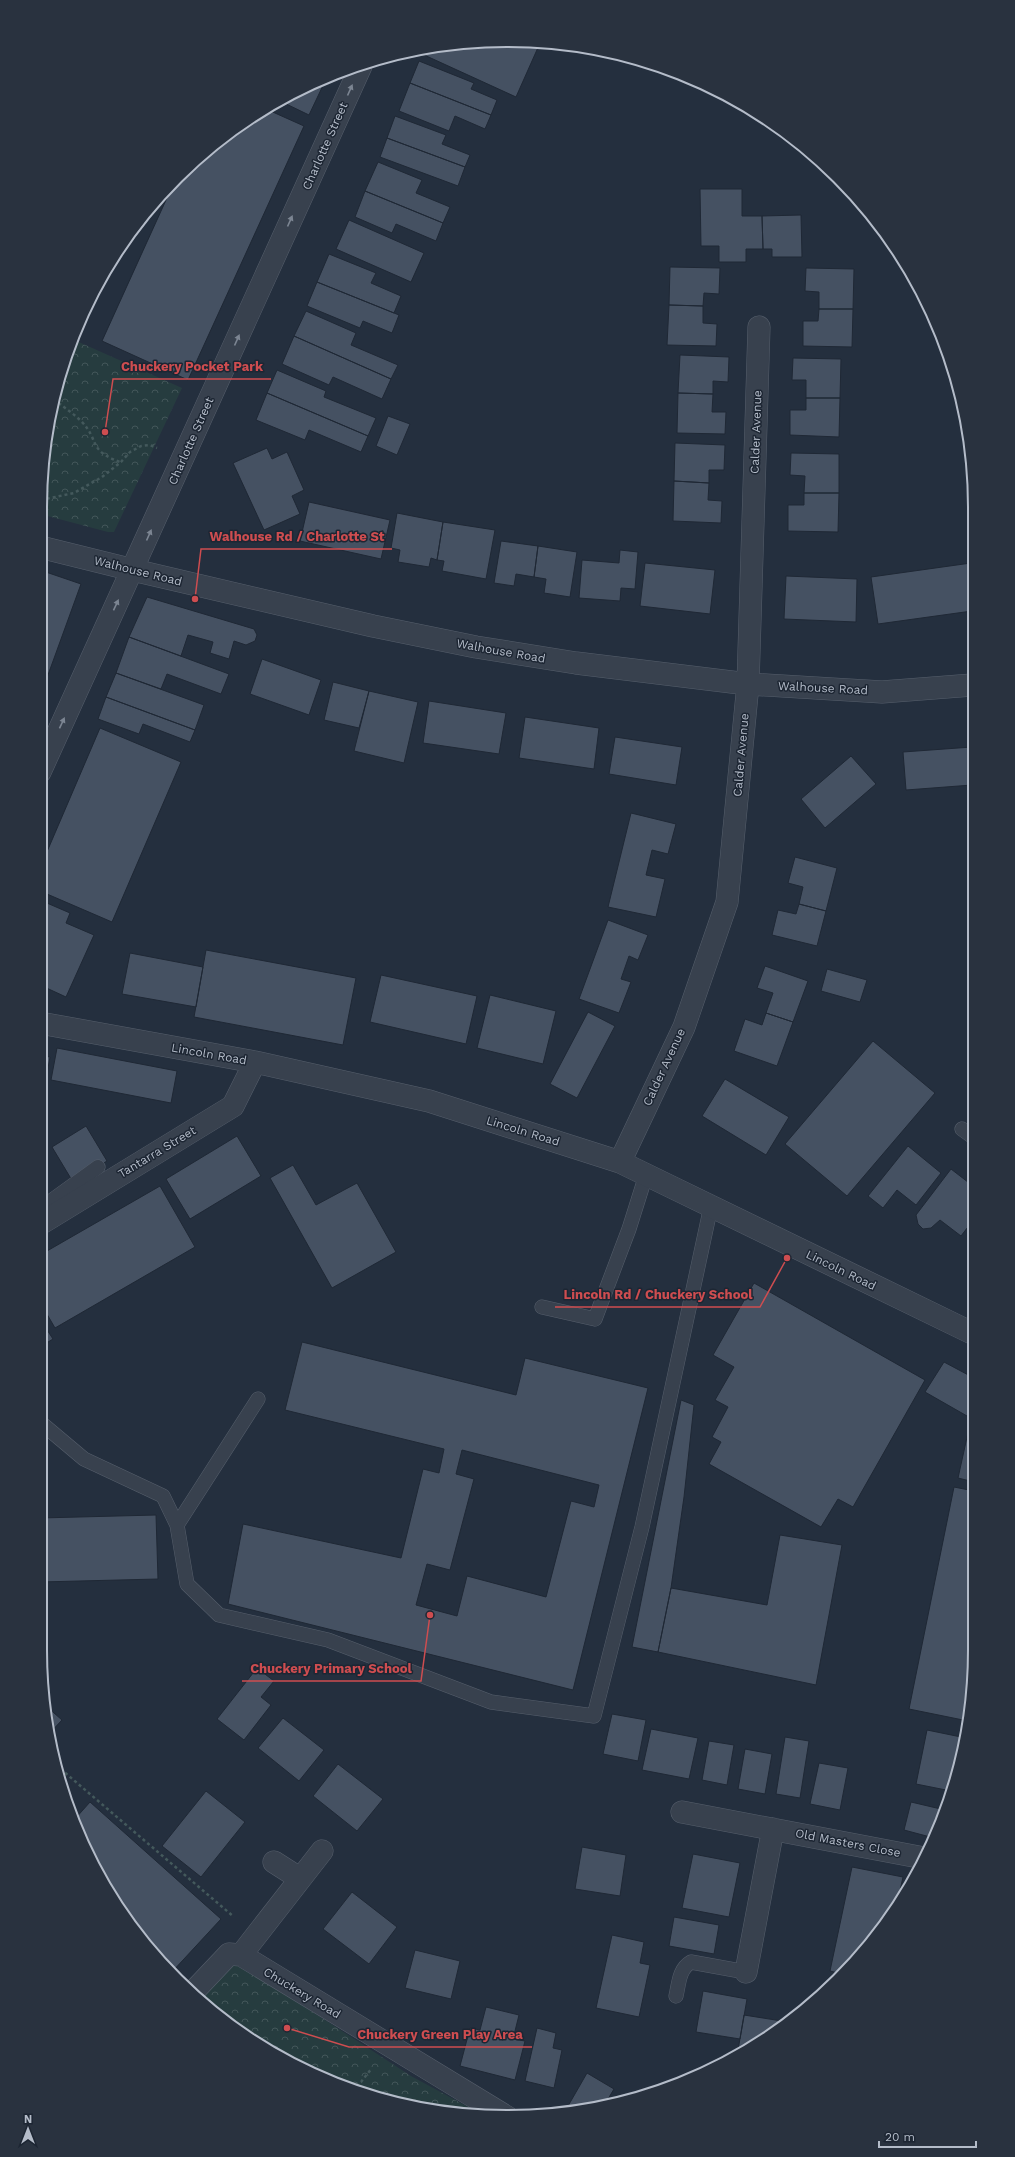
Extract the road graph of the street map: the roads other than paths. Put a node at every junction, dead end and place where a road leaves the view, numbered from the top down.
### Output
1 (359, 71) edge
2 (759, 327) dead end
3 (47, 549) edge
4 (132, 570) junction
5 (748, 684) junction
6 (968, 685) edge
7 (47, 757) edge
8 (47, 1024) edge
9 (254, 1062) junction
10 (620, 1162) junction
11 (98, 1167) dead end
12 (646, 1174) junction
13 (47, 1204) edge
14 (711, 1206) junction
15 (47, 1220) edge
16 (542, 1307) dead end
17 (968, 1331) edge
18 (258, 1399) dead end
19 (47, 1428) edge
20 (177, 1525) junction
21 (682, 1812) dead end
22 (773, 1829) junction
23 (322, 1851) dead end
24 (919, 1857) edge
25 (274, 1862) dead end
26 (299, 1878) junction
27 (235, 1954) junction
28 (746, 1972) joint
29 (197, 1989) edge
30 (676, 1996) dead end
31 (495, 2110) edge

4 -> 1 street, Charlotte Street
2 - 5 street, Calder Avenue
3 - 4 street, Walhouse Road
4 - 5 street, Walhouse Road
7 -> 4 street, Charlotte Street
5 - 6 street, Walhouse Road
5 - 10 street, Calder Avenue
8 - 9 street, Lincoln Road
9 - 10 street, Lincoln Road
9 - 15 street, Tantarra Street
10 - 12 street, Lincoln Road
11 - 13 lane
12 - 14 street, Lincoln Road
12 - 16 lane
14 - 17 street, Lincoln Road
14 - 20 lane
18 - 20 lane
19 - 20 lane
21 - 22 street, Old Masters Close
22 - 24 street, Old Masters Close
22 - 28 street
23 - 26 street
25 - 26 street
26 - 27 street
27 - 29 street
27 - 31 street, Chuckery Road
28 - 30 lane

